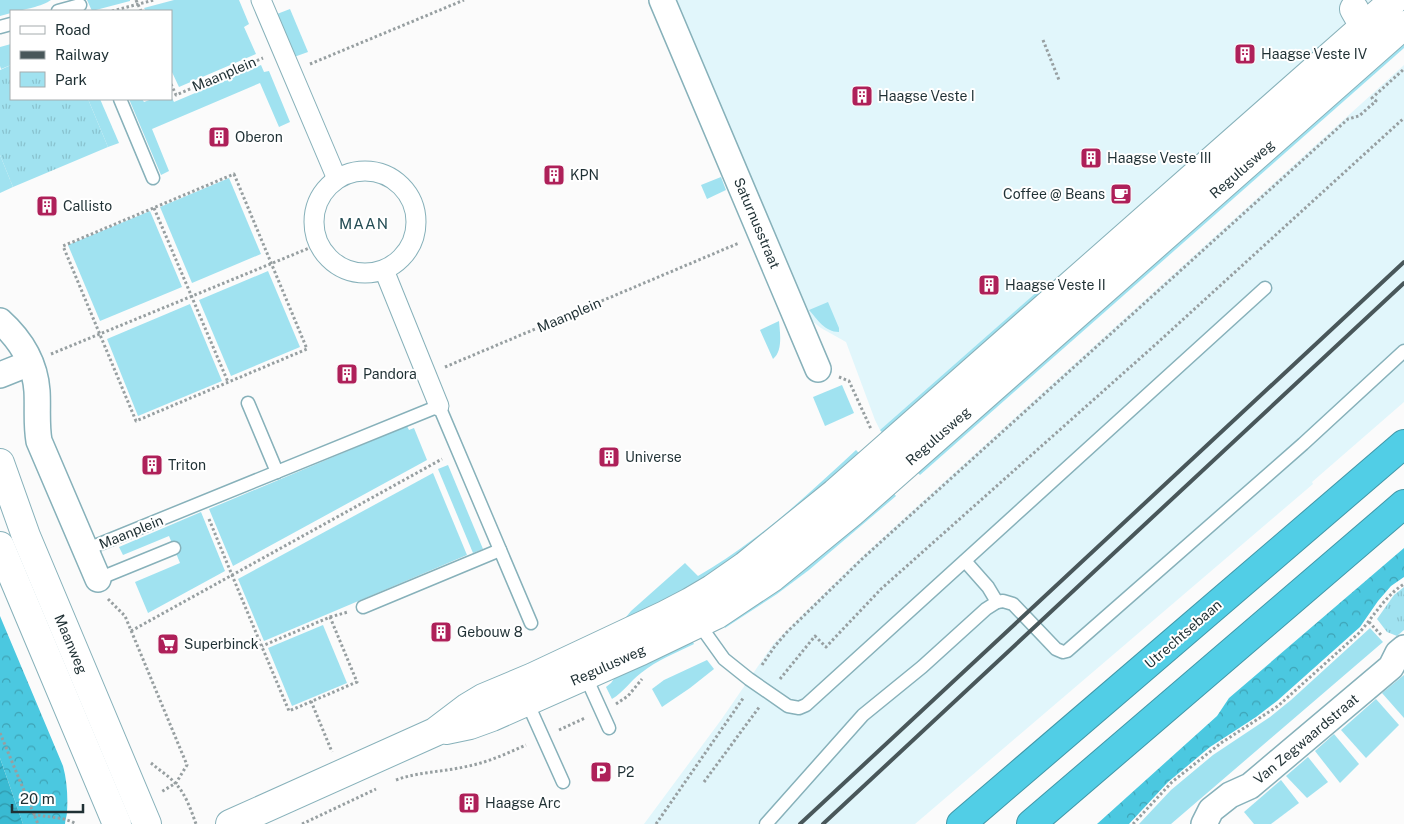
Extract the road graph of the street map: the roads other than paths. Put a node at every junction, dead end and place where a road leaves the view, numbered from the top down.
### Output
1 (261, 0) edge
2 (662, 0) edge
3 (1394, 0) edge
4 (80, 6) edge
5 (62, 10) edge
6 (1404, 25) edge
7 (1367, 27) junction
8 (120, 100) edge
9 (153, 178) dead end
10 (337, 179) junction
11 (384, 270) junction
12 (1265, 288) dead end
13 (0, 321) edge
14 (1404, 350) edge
15 (30, 363) junction
16 (818, 368) road end
17 (0, 375) edge
18 (248, 403) dead end
19 (438, 406) junction
20 (1404, 444) edge
21 (0, 463) edge
22 (277, 472) junction
23 (1404, 504) edge
24 (0, 546) edge
25 (174, 548) dead end
26 (86, 550) junction
27 (500, 550) junction
28 (965, 561) junction
29 (98, 579) joint
30 (997, 602) junction
31 (362, 607) dead end
32 (531, 623) dead end
33 (699, 624) junction
34 (1404, 648) edge
35 (622, 659) junction
36 (590, 686) junction
37 (498, 727) dead end
38 (609, 728) dead end
39 (435, 732) junction
40 (563, 782) dead end
41 (117, 824) edge
42 (147, 824) edge
43 (230, 824) edge
44 (766, 824) edge
45 (961, 824) edge
46 (1031, 824) edge
47 (1204, 824) edge

1 - 10 street
2 - 16 street, Saturnusstraat
3 - 7 main road
4 - 5 lane
6 - 7 main road
7 - 33 main road, Regulusweg
7 - 39 main road, Regulusweg
8 - 9 lane
10 - 11 street
10 - 11 street
11 - 19 street
12 - 28 lane
13 - 15 street, Maanplein
14 - 30 lane
15 - 17 street
15 - 26 street, Maanplein
18 - 22 lane
19 - 22 lane, Maanplein
19 - 27 lane
20 - 45 highway, Utrechtsebaan
21 - 42 main road, Maanweg
22 - 26 lane, Maanplein
23 - 46 highway
24 - 41 main road, Maanweg
25 - 29 lane
26 - 29 street
27 - 31 lane
27 - 32 lane
28 - 30 lane
28 - 33 lane
30 - 44 lane
33 - 35 main road, Regulusweg
34 - 47 street, Van Zegwaardstraat
35 - 36 lane
35 - 39 main road, Regulusweg
36 - 38 lane
36 - 40 lane
37 - 39 lane
39 - 43 main road, Regulusweg

